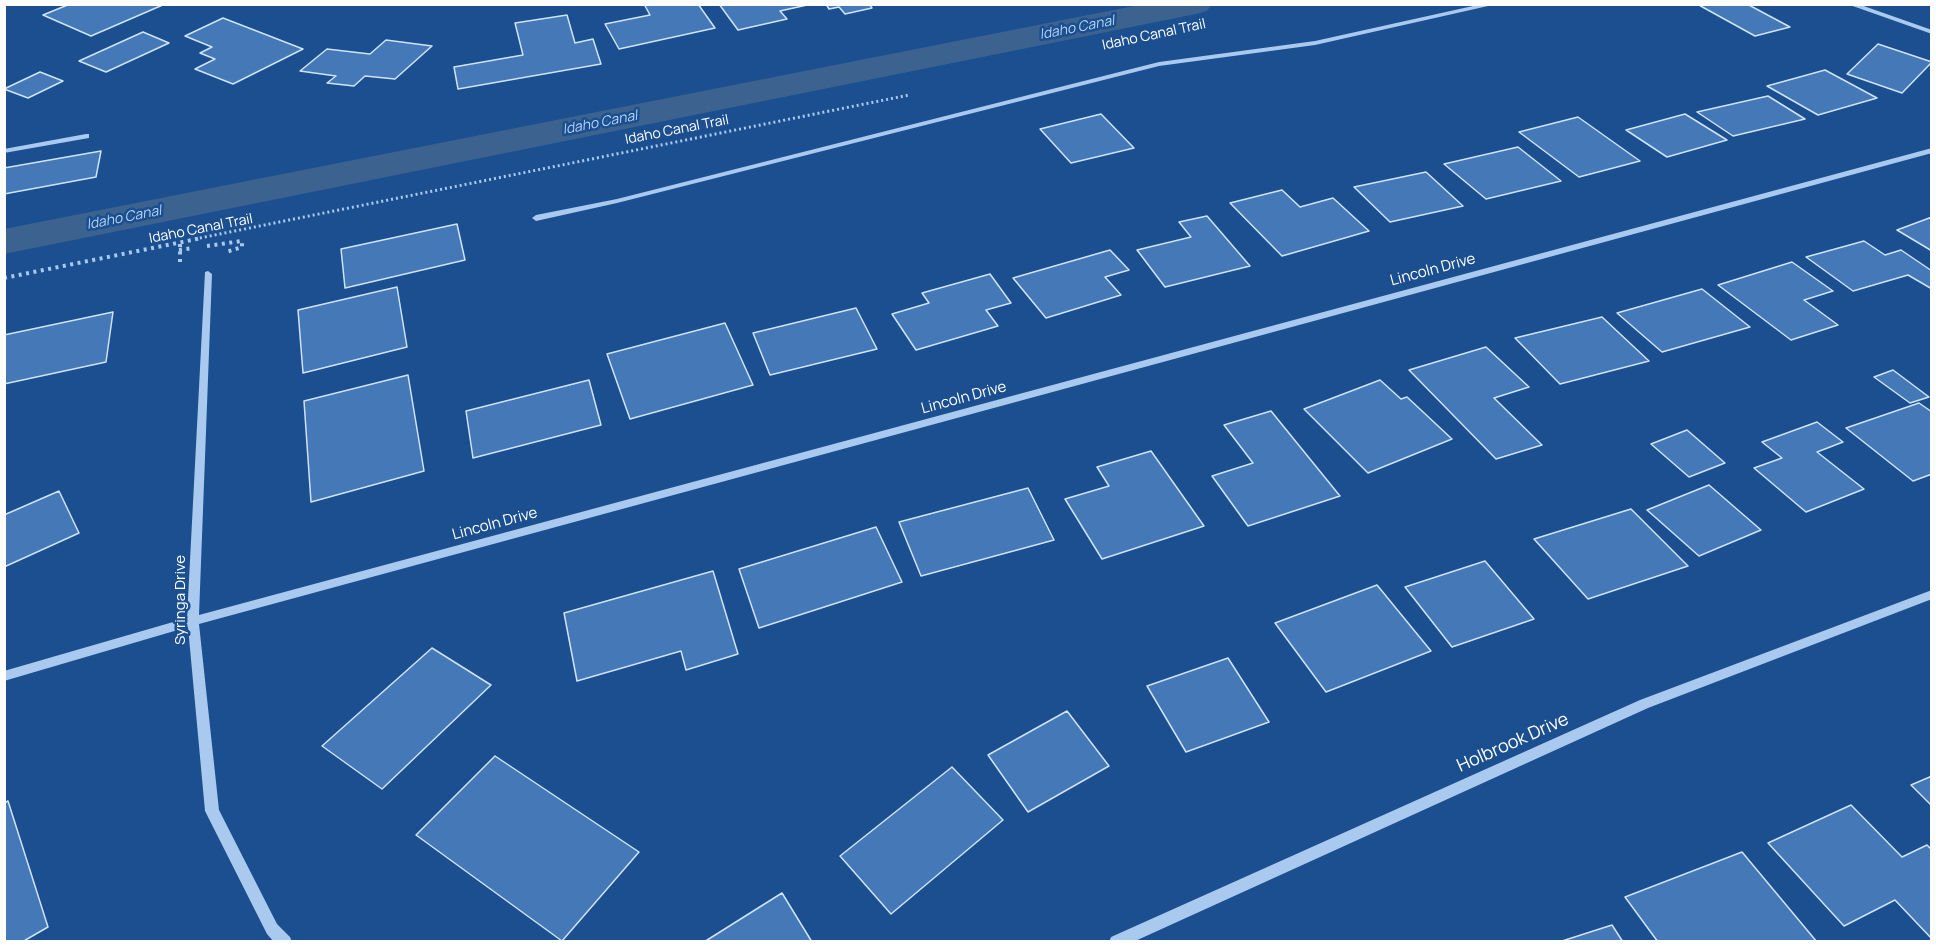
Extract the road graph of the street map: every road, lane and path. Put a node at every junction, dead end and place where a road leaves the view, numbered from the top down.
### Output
1 (1494, 4) edge
2 (1850, 4) edge
3 (1932, 32) edge
4 (915, 94) dead end
5 (86, 136) dead end
6 (1932, 150) edge
7 (4, 151) edge
8 (536, 218) dead end
9 (180, 244) junction
10 (180, 262) dead end
11 (208, 274) dead end
12 (4, 278) edge
13 (1932, 594) edge
14 (193, 621) junction
15 (4, 675) edge
16 (285, 942) edge
17 (1116, 942) edge

1 - 8 street
2 - 3 street
4 - 9 path, Idaho Canal Trail
5 - 7 street
6 - 14 street, Lincoln Drive
9 - 10 path
9 - 12 path, Idaho Canal Trail
11 - 14 street, Syringa Drive
13 - 17 street, Holbrook Drive
14 - 15 street, Lincoln Drive
14 - 16 street, Syringa Drive

